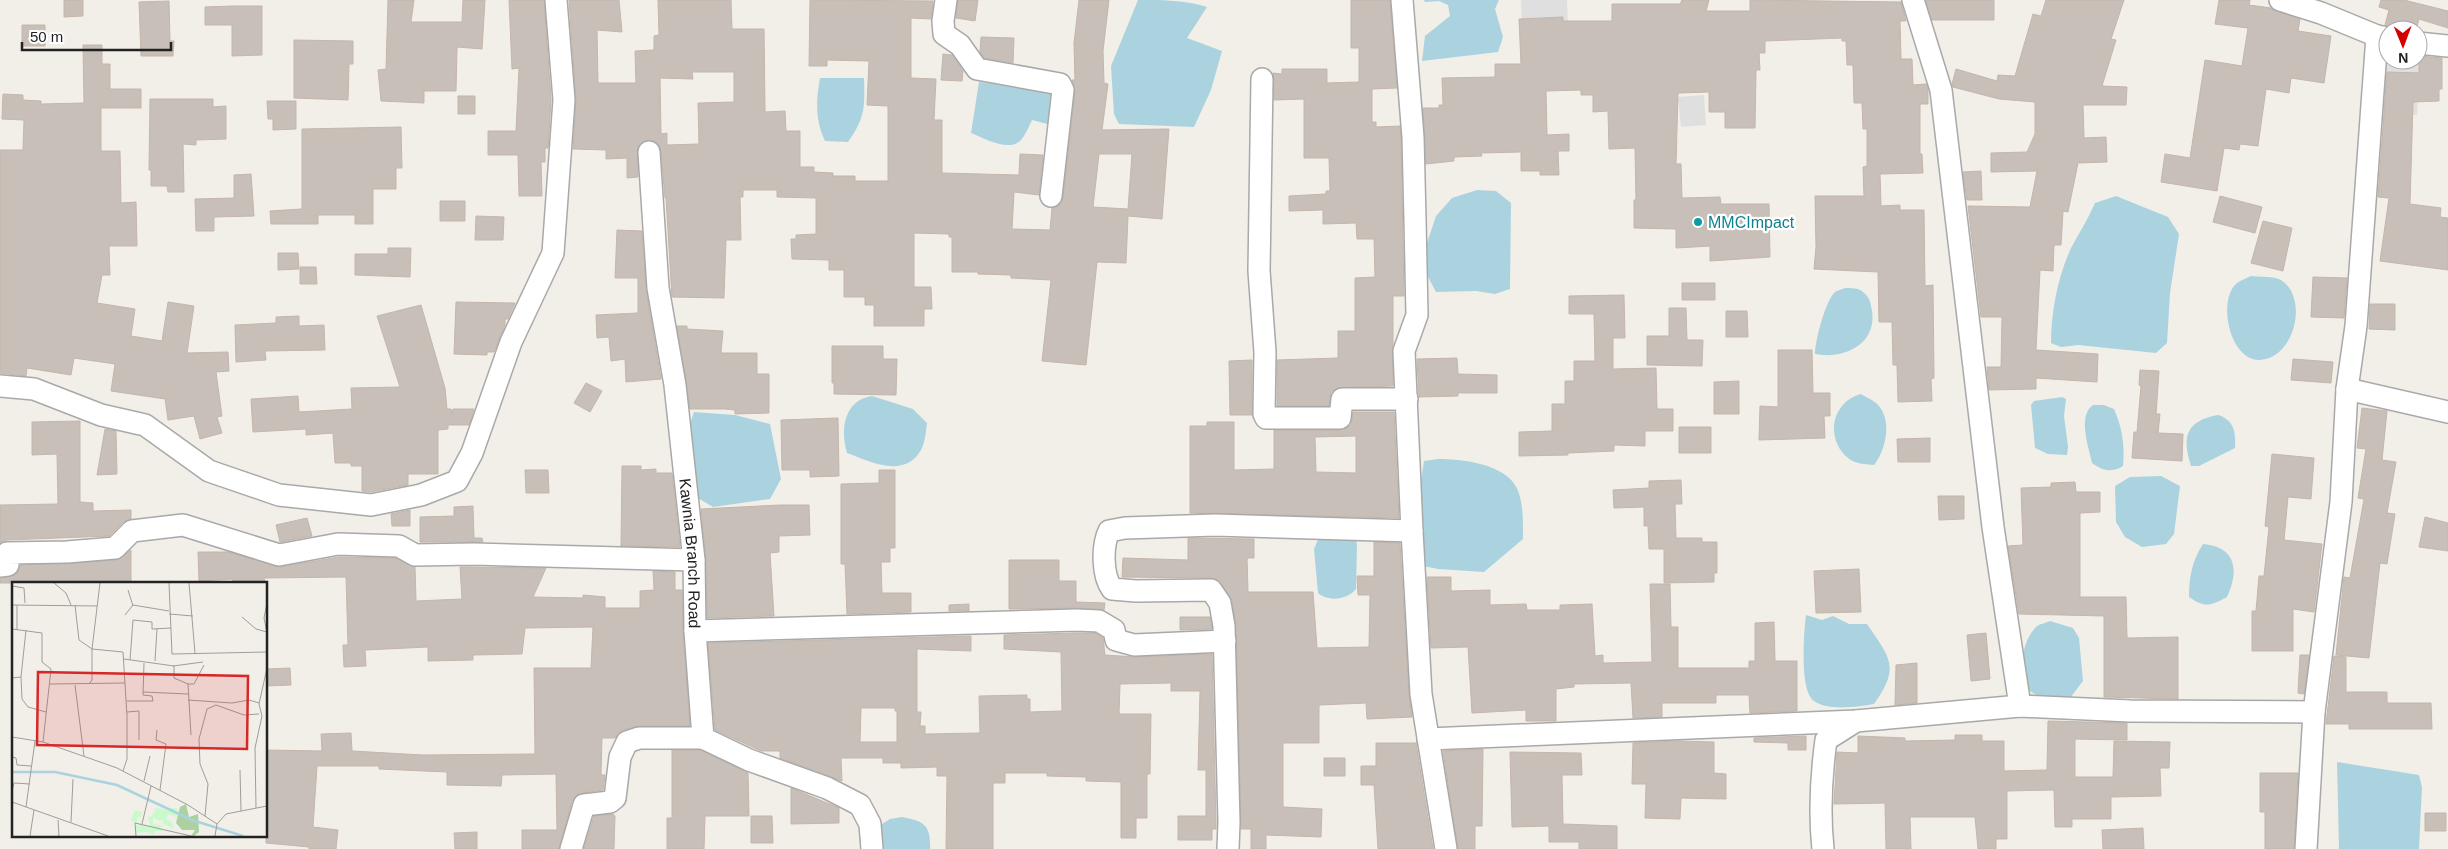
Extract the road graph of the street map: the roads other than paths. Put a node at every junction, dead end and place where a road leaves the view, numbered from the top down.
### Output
1 (556, 0) edge
2 (946, 0) edge
3 (1402, 0) edge
4 (1913, 0) edge
5 (2280, 0) edge
6 (2378, 35) edge
7 (2428, 44) edge
8 (2448, 46) edge
9 (2379, 70) edge
10 (1262, 78) dead end
11 (648, 152) dead end
12 (1051, 196) dead end
13 (0, 386) edge
14 (2347, 389) junction
15 (1407, 399) junction
16 (2448, 412) edge
17 (1412, 531) junction
18 (694, 560) junction
19 (0, 566) edge
20 (695, 631) junction
21 (1225, 641) junction
22 (2020, 706) junction
23 (2314, 712) junction
24 (1856, 720) junction
25 (703, 738) junction
26 (1428, 739) junction
27 (571, 849) edge
28 (872, 849) edge
29 (1228, 849) edge
30 (1446, 849) edge
31 (1823, 849) edge
32 (2306, 849) edge

1 - 13 street
2 - 12 street
3 - 15 street
4 - 22 street
5 - 6 street
7 - 8 street
9 - 14 street
10 - 15 street
11 - 18 street, Kawnia Branch Road
14 - 16 street
14 - 23 street
15 - 17 street
17 - 21 street
17 - 26 street
18 - 19 street
18 - 20 street, Kawnia Branch Road
20 - 21 street
20 - 25 street, Kawnia Branch Road
21 - 29 street
22 - 23 street
22 - 24 street
23 - 32 street
24 - 26 street
24 - 31 street
25 - 27 street
25 - 28 street
26 - 30 street

